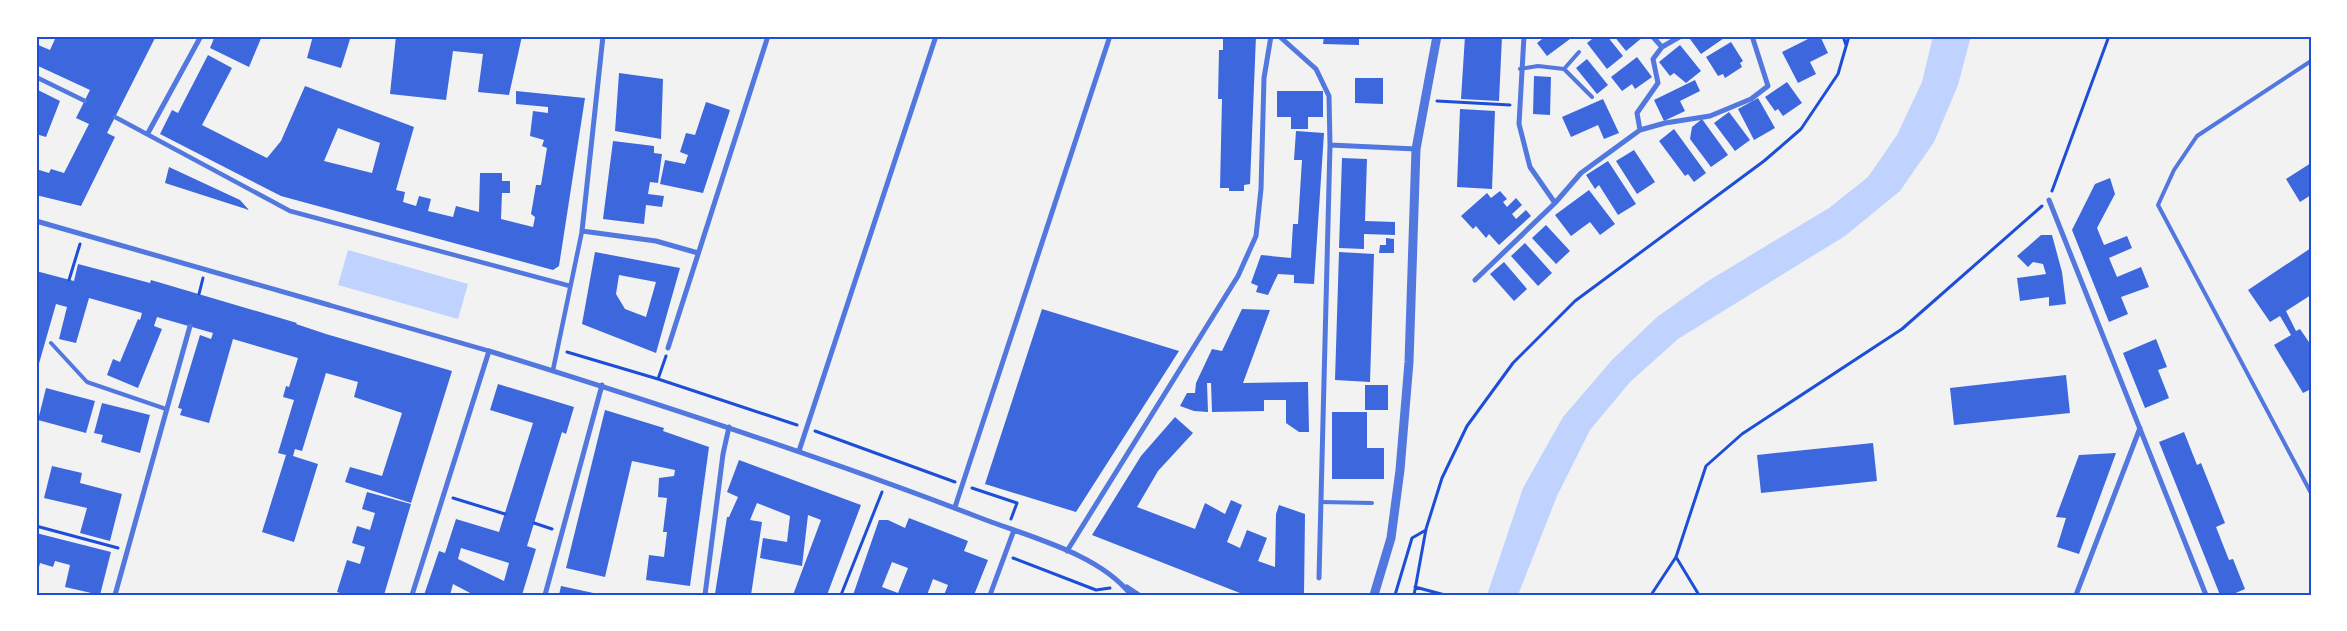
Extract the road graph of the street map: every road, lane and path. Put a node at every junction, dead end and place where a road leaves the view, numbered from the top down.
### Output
1 (201, 36) edge
2 (603, 36) edge
3 (768, 36) edge
4 (936, 36) edge
5 (1110, 36) edge
6 (1271, 36) edge
7 (1280, 36) edge
8 (1437, 36) edge
9 (1524, 36) edge
10 (1652, 36) edge
11 (1681, 36) edge
12 (1752, 36) edge
13 (1843, 36) edge
14 (1849, 36) edge
15 (2109, 36) edge
16 (1662, 47) junction
17 (1847, 47) junction
18 (1579, 52) dead end
19 (2311, 61) edge
20 (1564, 68) junction
21 (1520, 69) junction
22 (36, 77) edge
23 (1592, 97) dead end
24 (1424, 100) junction
25 (85, 101) dead end
26 (1520, 105) junction
27 (115, 117) dead end
28 (1640, 130) junction
29 (148, 133) junction
30 (1330, 145) junction
31 (1416, 149) junction
32 (2049, 200) junction
33 (1555, 203) junction
34 (36, 221) edge
35 (582, 231) junction
36 (82, 233) junction
37 (698, 253) junction
38 (206, 270) junction
39 (69, 280) dead end
40 (1476, 280) dead end
41 (570, 286) junction
42 (199, 294) dead end
43 (328, 305) joint
44 (190, 326) dead end
45 (50, 343) dead end
46 (668, 348) joint
47 (489, 351) junction
48 (553, 370) junction
49 (658, 379) dead end
50 (602, 385) junction
51 (166, 409) junction
52 (729, 427) junction
53 (2140, 428) junction
54 (799, 451) junction
55 (886, 482) junction
56 (2311, 493) edge
57 (443, 496) junction
58 (1321, 502) junction
59 (1372, 503) dead end
60 (955, 507) junction
61 (505, 514) dead end
62 (534, 523) dead end
63 (36, 526) edge
64 (1426, 529) junction
65 (1014, 530) junction
66 (562, 532) junction
67 (126, 550) junction
68 (1067, 551) junction
69 (1676, 557) junction
70 (1319, 578) dead end
71 (1124, 586) junction
72 (1414, 587) junction
73 (115, 595) edge
74 (412, 595) edge
75 (545, 595) edge
76 (705, 595) edge
77 (841, 595) edge
78 (990, 595) edge
79 (1131, 595) edge
80 (1140, 595) edge
81 (1374, 595) edge
82 (1394, 595) edge
83 (1414, 595) edge
84 (1446, 595) edge
85 (1652, 595) edge
86 (1699, 595) edge
87 (2076, 595) edge
88 (2206, 595) edge

1 - 29 street
2 - 35 street
3 - 37 street
4 - 54 street
5 - 60 street
6 - 68 street
7 - 30 street
8 - 24 street
9 - 21 street
10 - 16 street
11 - 16 street
12 - 28 street
13 - 17 path
14 - 17 path
15 - 32 path
16 - 28 street
17 - 64 path
18 - 20 lane
19 - 56 lane
20 - 21 lane
20 - 23 lane
21 - 26 street
22 - 25 street
24 - 26 path
24 - 31 street
26 - 33 street
27 - 29 street
28 - 33 street
29 - 41 street
30 - 31 street
30 - 58 street
31 - 81 street
32 - 53 street
32 - 69 path
33 - 40 street
34 - 36 street
35 - 37 street
35 - 41 street
36 - 38 street
36 - 39 path
37 - 46 street
38 - 42 path
38 - 43 street
41 - 48 street
43 - 47 street
44 - 51 street
45 - 51 lane
46 - 49 path
47 - 48 street
47 - 57 street
48 - 50 street
50 - 52 street
50 - 66 street
51 - 67 street
52 - 54 street
52 - 76 street
53 - 87 street
53 - 88 street
54 - 55 street
55 - 60 street
55 - 77 path
57 - 61 path
57 - 74 street
58 - 59 lane
58 - 70 street
60 - 65 street
62 - 66 path
63 - 67 path
64 - 72 path
64 - 82 path
65 - 68 street
65 - 78 street
66 - 75 street
67 - 73 street
68 - 71 street
69 - 85 path
69 - 86 path
71 - 79 street
71 - 80 street
72 - 83 path
72 - 84 path

